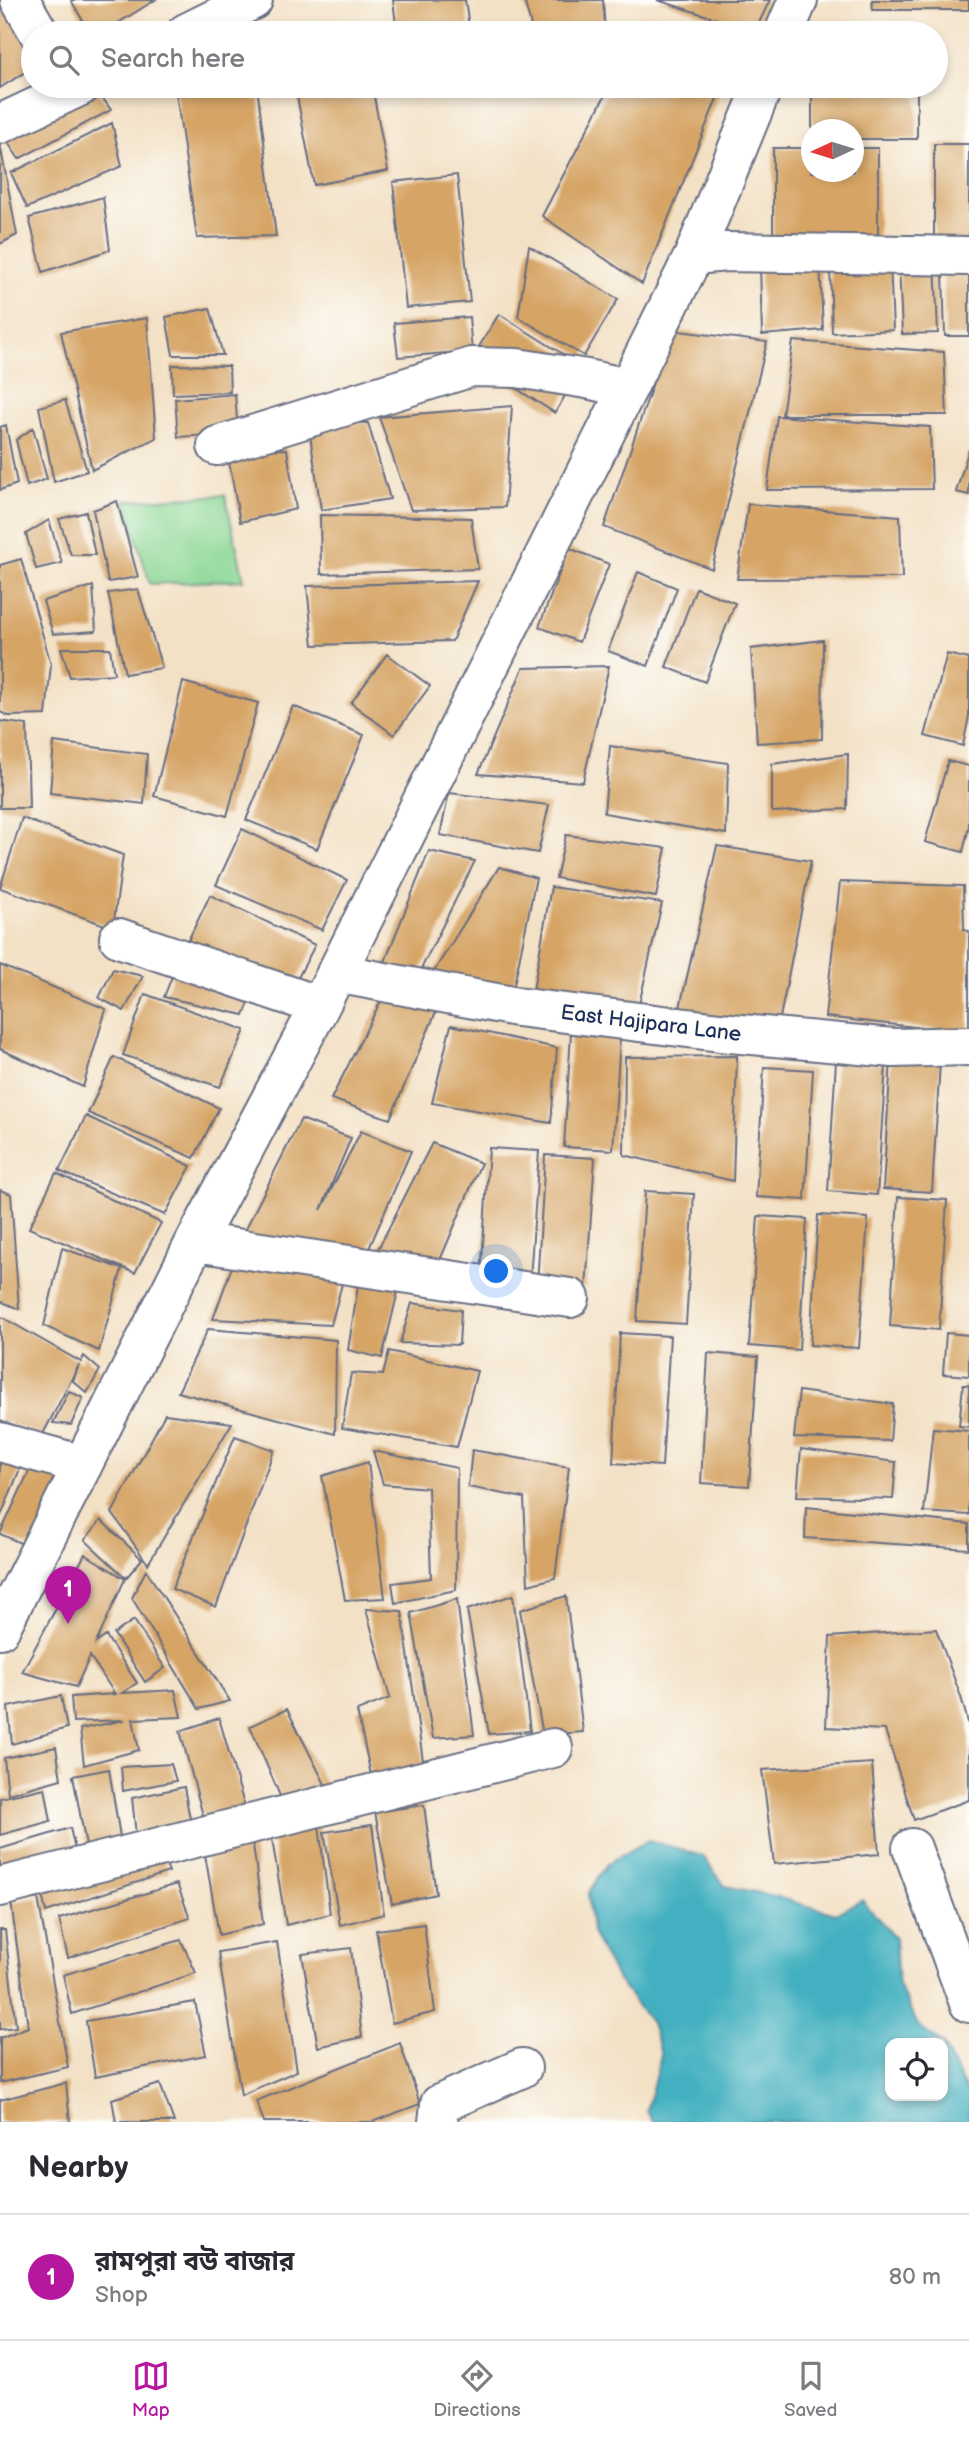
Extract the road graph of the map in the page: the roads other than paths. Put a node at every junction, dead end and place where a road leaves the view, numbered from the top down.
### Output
1 (20, 0) edge
2 (253, 0) edge
3 (798, 0) edge
4 (32, 21) edge
5 (210, 21) edge
6 (789, 21) edge
7 (51, 98) edge
8 (758, 98) edge
9 (0, 124) edge
10 (694, 255) junction
11 (969, 256) edge
12 (627, 388) junction
13 (217, 446) dead end
14 (119, 938) dead end
15 (328, 990) junction
16 (969, 1046) edge
17 (195, 1242) junction
18 (570, 1298) dead end
19 (0, 1442) edge
20 (83, 1465) junction
21 (0, 1629) edge
22 (553, 1748) dead end
23 (912, 1848) dead end
24 (0, 1887) edge
25 (969, 2003) edge
26 (522, 2068) dead end
27 (438, 2122) edge

1 - 4 street
2 - 5 street
3 - 6 street
7 - 9 street
8 - 10 street
10 - 11 street
10 - 12 street
12 - 13 street
12 - 15 street
14 - 15 street, East Hajipara Lane
15 - 16 street, East Hajipara Lane
15 - 17 street
17 - 18 street
17 - 20 street
19 - 20 street
20 - 21 street
22 - 24 street
23 - 25 street
26 - 27 street

